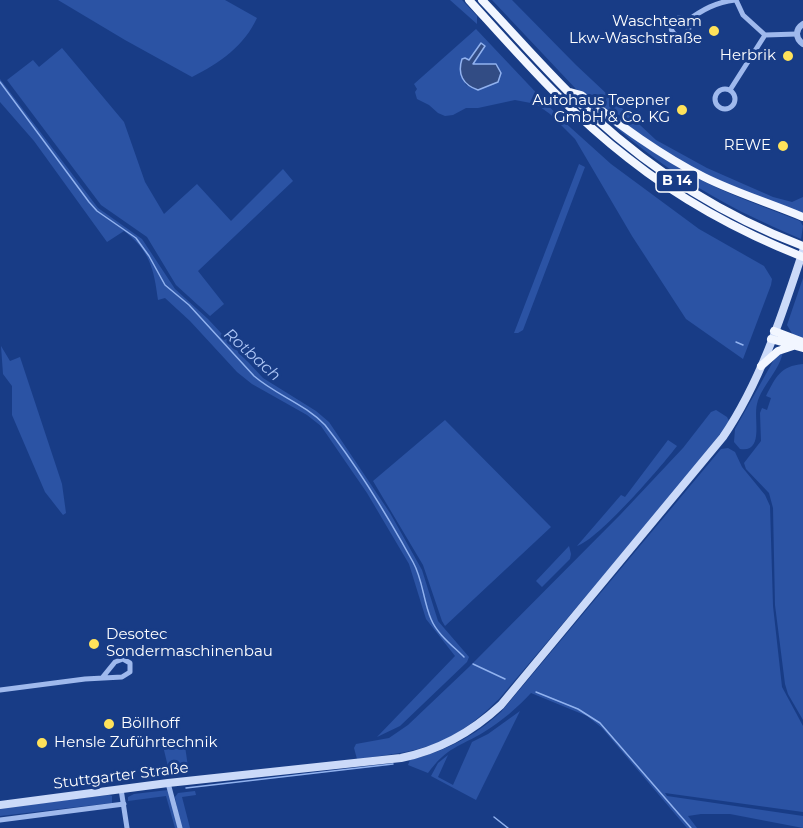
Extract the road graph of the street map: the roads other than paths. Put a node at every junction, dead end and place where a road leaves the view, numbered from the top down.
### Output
1 (469, 0) edge
2 (482, 0) edge
3 (735, 0) edge
4 (687, 21) dead end
5 (803, 24) edge
6 (797, 34) junction
7 (765, 35) junction
8 (802, 44) edge
9 (730, 90) dead end
10 (567, 91) junction
11 (803, 217) edge
12 (803, 246) edge
13 (803, 251) edge
14 (803, 257) edge
15 (773, 335) junction
16 (803, 342) edge
17 (793, 346) junction
18 (803, 348) edge
19 (762, 366) junction
20 (102, 678) junction
21 (0, 690) edge
22 (168, 783) junction
23 (121, 789) junction
24 (0, 803) edge
25 (124, 804) junction
26 (0, 820) edge
27 (127, 828) edge
28 (180, 828) edge

1 - 14 highway, B 14
2 - 10 highway, B 14
3 - 4 street
3 - 7 street
5 - 6 street
6 - 7 street
6 - 8 street
7 - 9 street
10 - 11 highway
10 - 12 highway, B 14
13 - 15 main road, Stuttgarter Straße
15 - 16 highway
15 - 17 highway
15 - 19 main road, Stuttgarter Straße
17 - 18 highway
17 - 19 highway
19 - 22 main road, Stuttgarter Straße
20 - 20 street
20 - 21 street
22 - 23 main road, Stuttgarter Straße
22 - 28 street
23 - 24 main road, Stuttgarter Straße
23 - 25 street
25 - 26 street
25 - 27 street

